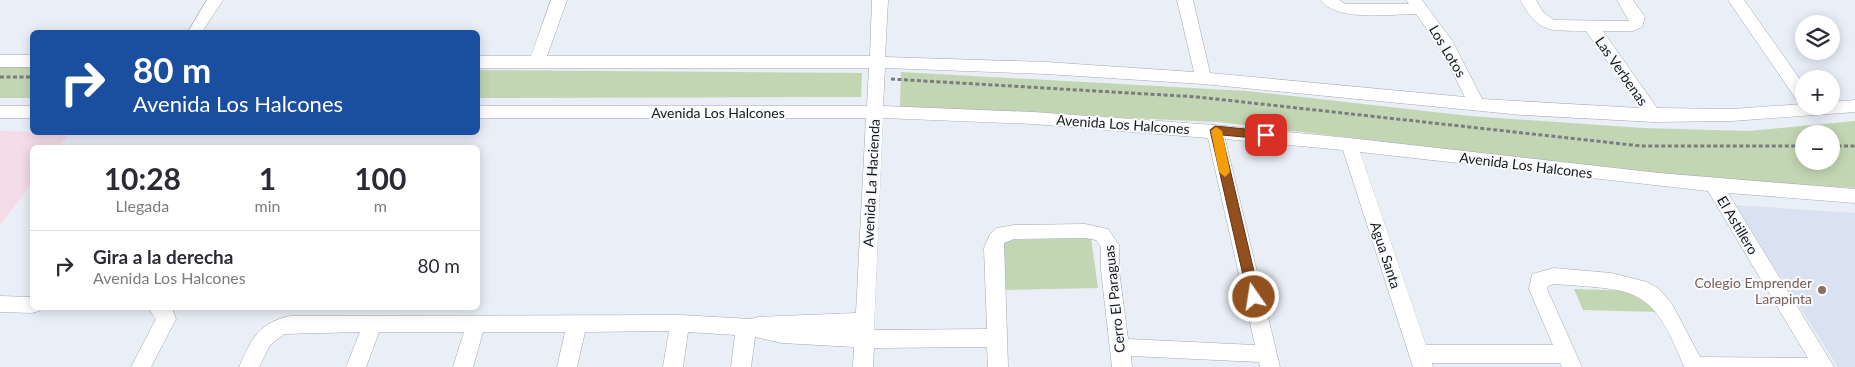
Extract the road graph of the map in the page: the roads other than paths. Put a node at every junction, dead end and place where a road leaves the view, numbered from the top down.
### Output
1 (215, 0) edge
2 (559, 0) edge
3 (880, 0) edge
4 (1185, 0) edge
5 (1528, 0) edge
6 (1625, 0) edge
7 (1736, 0) edge
8 (1332, 3) edge
9 (1418, 5) edge
10 (1591, 26) junction
11 (196, 30) edge
12 (0, 61) edge
13 (30, 61) edge
14 (480, 62) edge
15 (537, 62) junction
16 (876, 70) junction
17 (1203, 78) junction
18 (1795, 85) edge
19 (1477, 105) junction
20 (1840, 106) edge
21 (1855, 106) edge
22 (1795, 107) edge
23 (0, 112) edge
24 (30, 112) edge
25 (480, 112) edge
26 (874, 112) junction
27 (1654, 116) junction
28 (1215, 130) junction
29 (1349, 144) junction
30 (1714, 185) junction
31 (1855, 196) edge
32 (0, 304) edge
33 (30, 305) edge
34 (162, 310) edge
35 (577, 323) junction
36 (680, 323) junction
37 (373, 324) junction
38 (476, 324) junction
39 (746, 326) junction
40 (865, 330) junction
41 (997, 338) junction
42 (1119, 346) junction
43 (1421, 360) edge
44 (1569, 360) edge
45 (1268, 361) edge
46 (1695, 366) edge
47 (141, 367) edge
48 (249, 367) edge
49 (356, 367) edge
50 (463, 367) edge
51 (567, 367) edge
52 (673, 367) edge
53 (741, 367) edge
54 (863, 367) edge
55 (998, 367) edge
56 (1122, 367) edge
57 (1824, 367) edge

1 - 11 street
2 - 15 street
3 - 16 street, Avenida La Hacienda
4 - 17 street
5 - 10 street
6 - 10 street
7 - 18 street
8 - 9 street
9 - 19 street, Los Lotos
10 - 27 street, Las Verbenas
12 - 13 street
14 - 15 street
15 - 16 street
16 - 17 street
16 - 26 street, Avenida La Hacienda
17 - 19 street
19 - 27 street
20 - 21 street
22 - 27 street
23 - 24 street
25 - 26 street, Avenida Los Halcones
26 - 28 street, Avenida Los Halcones
26 - 40 street, Avenida La Hacienda
28 - 29 street, Avenida Los Halcones
28 - 45 street
29 - 30 street, Avenida Los Halcones
29 - 43 street, Agua Santa
30 - 31 street, Avenida Los Halcones
30 - 57 street, El Astillero
32 - 33 street
34 - 47 street
35 - 36 street
35 - 38 street
35 - 51 street
36 - 39 street
36 - 52 street
37 - 38 street
37 - 48 street
37 - 49 street
38 - 50 street
39 - 40 street
39 - 53 street
40 - 41 street
40 - 54 street, Avenida La Hacienda
41 - 42 street, Cerro El Paraguas
41 - 55 street
42 - 45 street
42 - 56 street, Cerro El Paraguas
43 - 44 street
44 - 46 street
46 - 57 street

